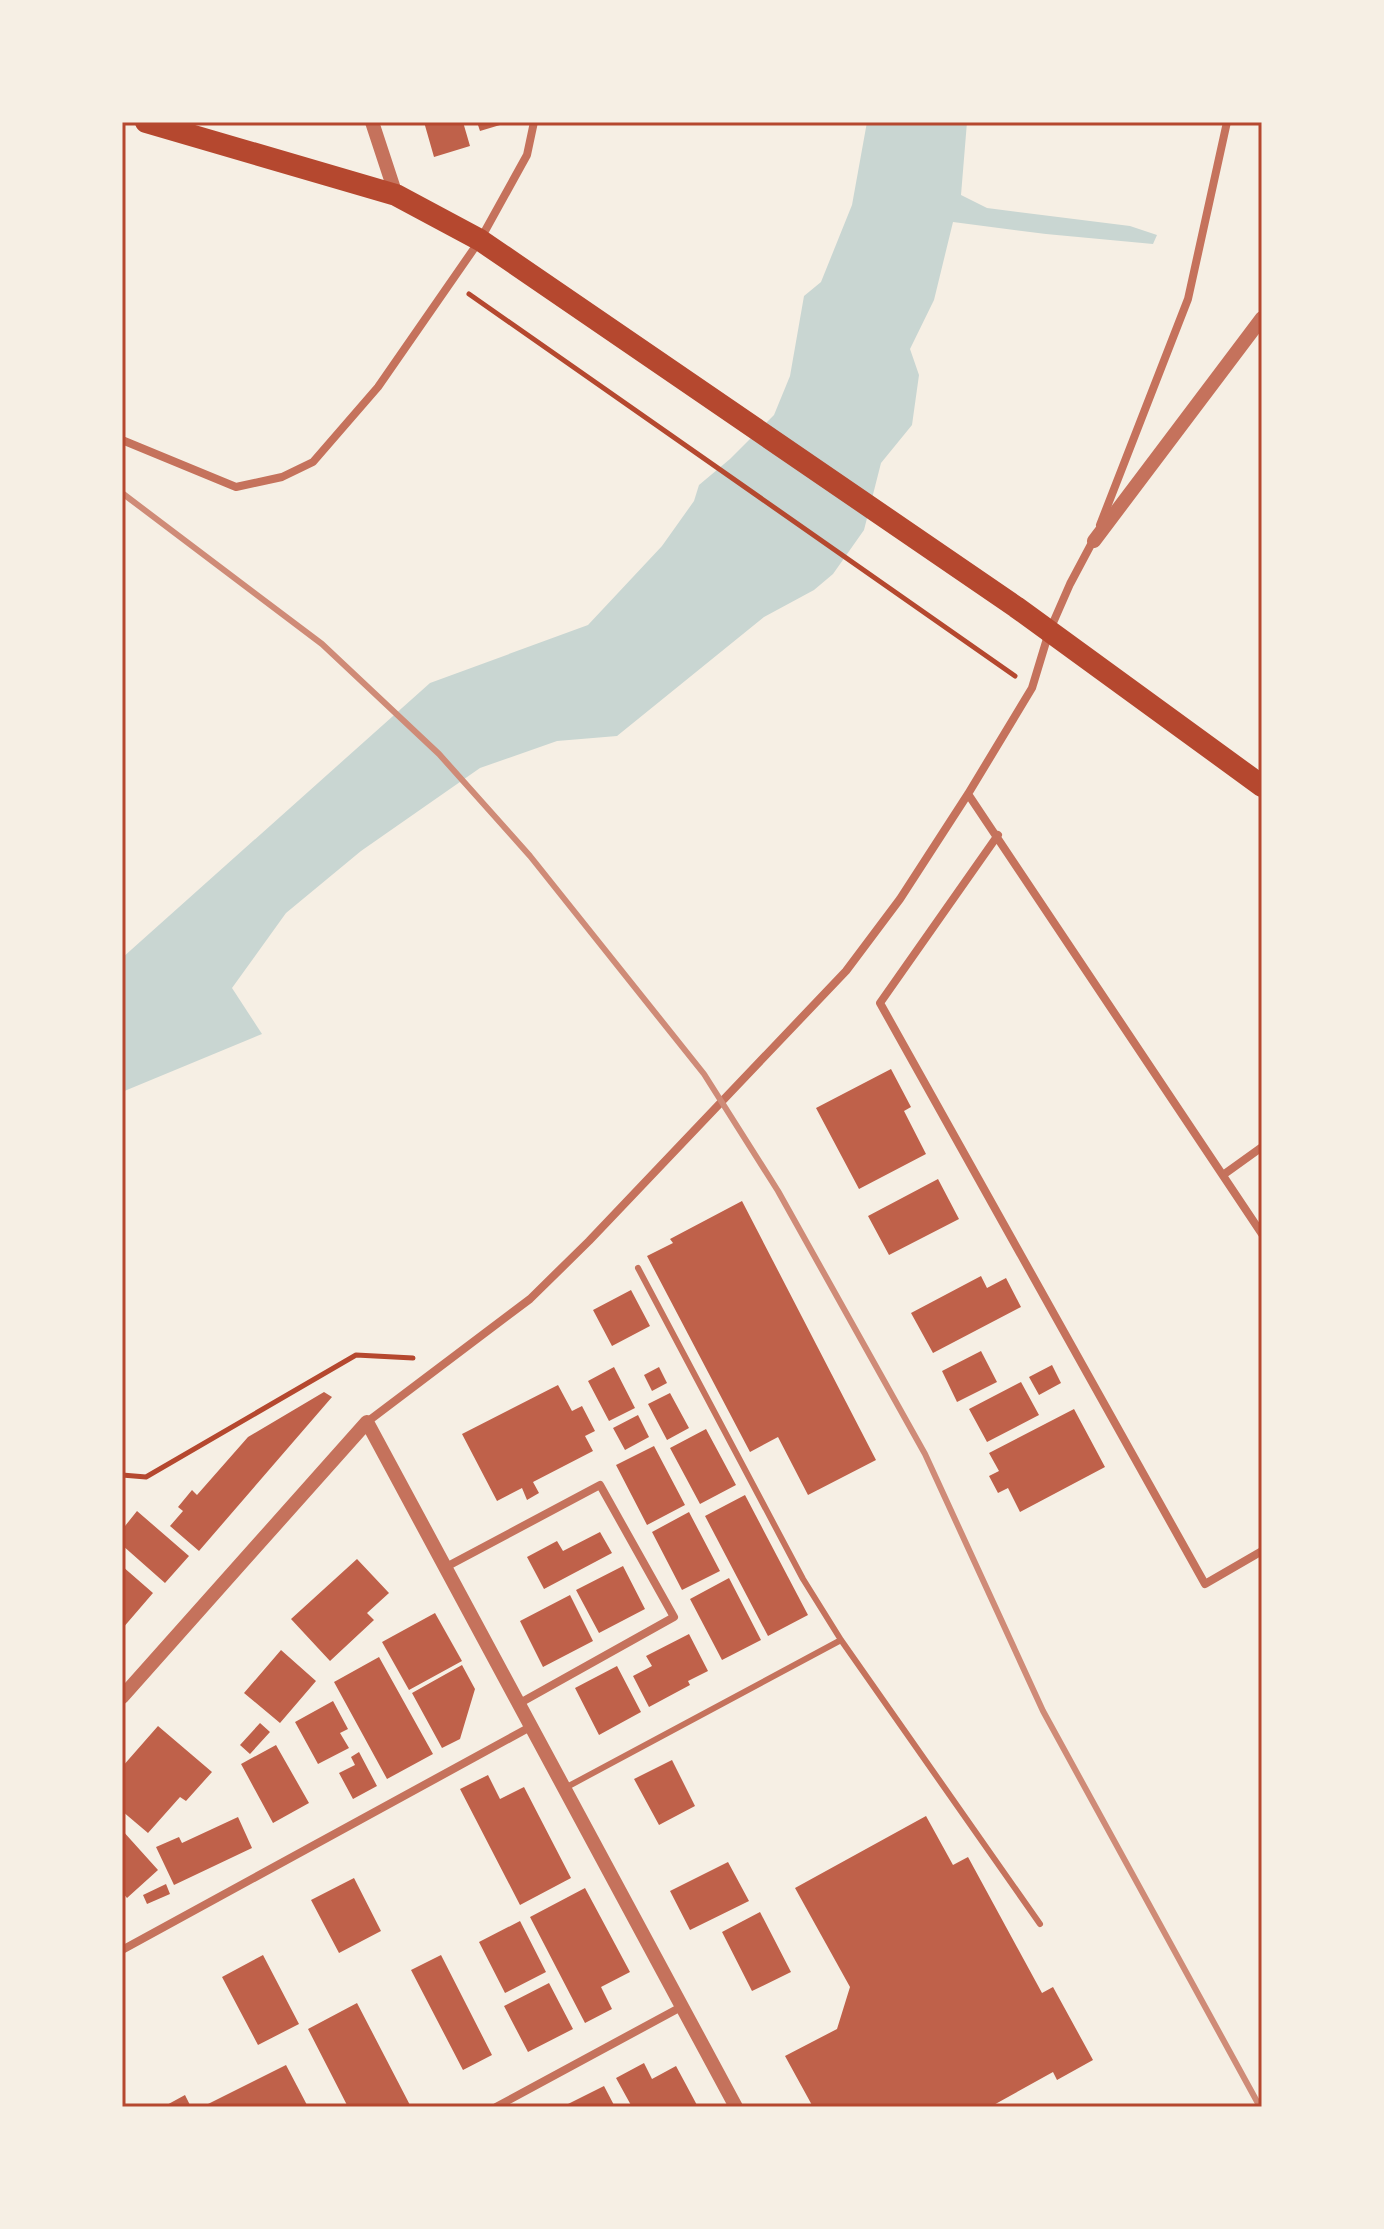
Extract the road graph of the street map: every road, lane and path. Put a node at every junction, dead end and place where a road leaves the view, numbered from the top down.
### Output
1 (146, 122) edge
2 (372, 122) edge
3 (534, 122) edge
4 (1227, 122) edge
5 (396, 195) junction
6 (480, 240) junction
7 (451, 281) junction
8 (1262, 318) edge
9 (122, 440) edge
10 (1094, 541) junction
11 (1049, 632) junction
12 (1032, 688) junction
13 (1262, 786) edge
14 (968, 794) junction
15 (998, 835) junction
16 (1262, 1147) edge
17 (1223, 1175) junction
18 (1262, 1234) edge
19 (638, 1268) dead end
20 (450, 1359) junction
21 (367, 1422) junction
22 (122, 1475) edge
23 (1262, 1551) edge
24 (446, 1567) junction
25 (841, 1640) junction
26 (122, 1697) edge
27 (520, 1703) junction
28 (533, 1726) junction
29 (565, 1788) junction
30 (1040, 1924) dead end
31 (122, 1950) edge
32 (681, 2007) junction
33 (496, 2107) edge
34 (736, 2107) edge

1 - 5 highway
2 - 5 street
3 - 6 street
4 - 10 street
5 - 6 highway
6 - 7 street
6 - 11 highway
7 - 9 street
7 - 12 path
8 - 10 street
10 - 11 street
11 - 12 street
11 - 13 highway
12 - 14 street
14 - 15 street
14 - 20 street
15 - 17 street
15 - 23 street
16 - 17 street
17 - 18 street
19 - 25 lane
20 - 21 street
20 - 22 path
21 - 24 street
21 - 26 street
24 - 27 street
24 - 27 street
25 - 29 lane
25 - 30 lane
27 - 28 street
28 - 29 street
28 - 31 street
29 - 32 street
32 - 33 street
32 - 34 street

